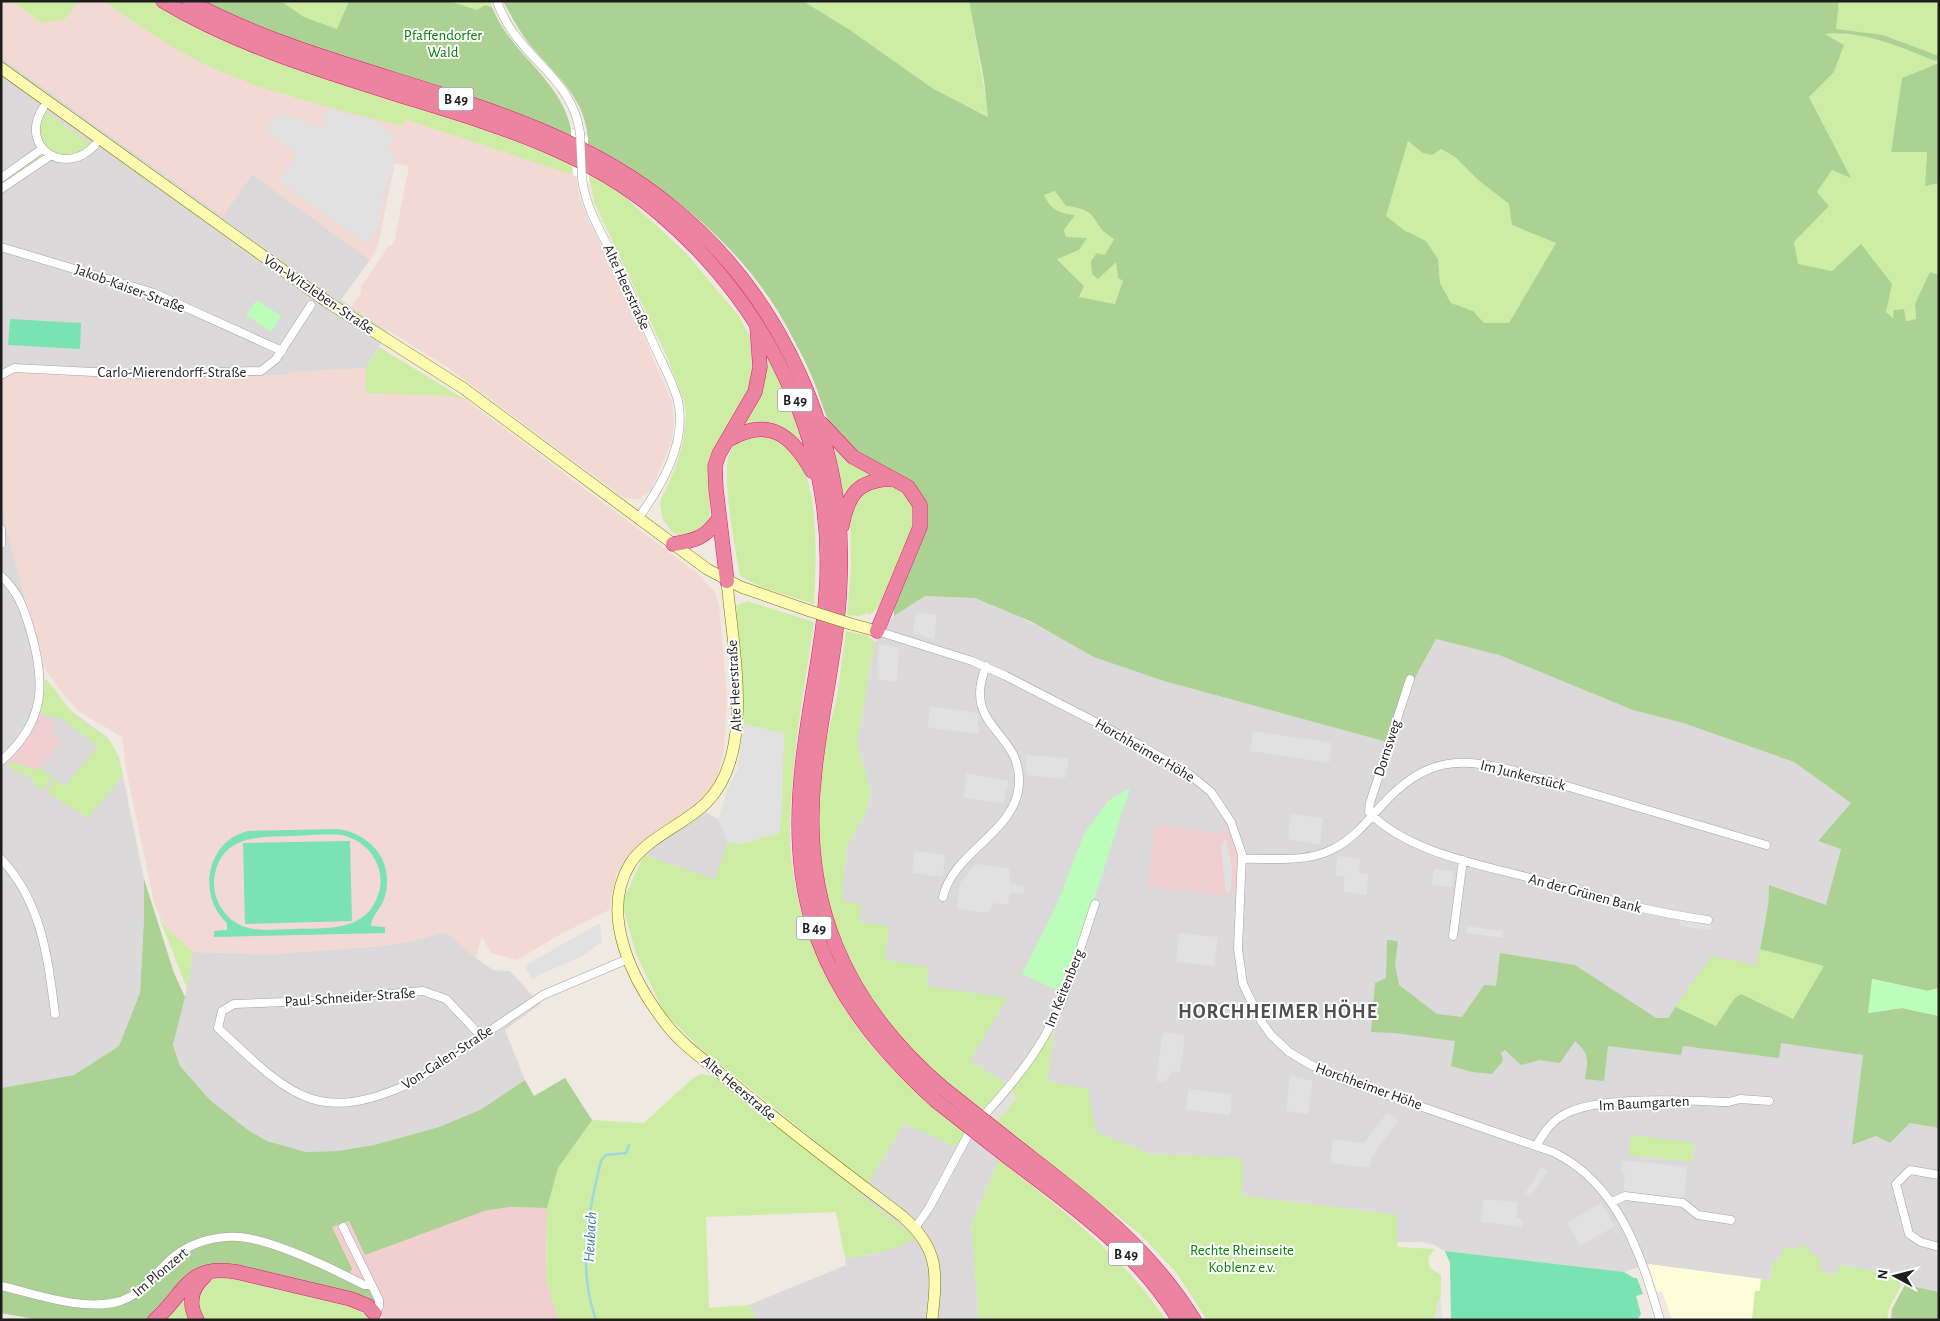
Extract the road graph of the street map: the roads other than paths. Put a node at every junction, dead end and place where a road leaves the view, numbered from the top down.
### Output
1 (163, 1) edge
2 (189, 1) edge
3 (497, 1) edge
4 (1, 68) edge
5 (43, 108) dead end
6 (95, 145) dead end
7 (42, 149) junction
8 (50, 156) junction
9 (1, 178) edge
10 (1, 189) edge
11 (1, 247) edge
12 (311, 305) dead end
13 (756, 322) junction
14 (282, 351) junction
15 (1, 374) edge
16 (816, 416) junction
17 (727, 441) junction
18 (892, 479) junction
19 (820, 484) junction
20 (639, 517) junction
21 (719, 518) junction
22 (1, 529) edge
23 (840, 539) junction
24 (1, 544) edge
25 (673, 544) junction
26 (1, 576) edge
27 (727, 581) junction
28 (877, 631) junction
29 (986, 666) junction
30 (1410, 680) dead end
31 (1, 761) edge
32 (1372, 816) junction
33 (1766, 845) dead end
34 (1, 859) edge
35 (1243, 859) junction
36 (1463, 860) junction
37 (943, 897) dead end
38 (1094, 904) dead end
39 (1708, 920) dead end
40 (1453, 936) dead end
41 (628, 959) junction
42 (55, 1014) dead end
43 (218, 1028) joint
44 (480, 1035) junction
45 (940, 1095) junction
46 (1769, 1101) dead end
47 (985, 1114) dead end
48 (968, 1135) dead end
49 (1536, 1146) junction
50 (1012, 1152) junction
51 (1939, 1175) edge
52 (1612, 1202) junction
53 (1731, 1220) dead end
54 (344, 1227) dead end
55 (915, 1228) junction
56 (1939, 1247) edge
57 (216, 1271) junction
58 (371, 1285) junction
59 (1, 1286) edge
60 (377, 1316) edge
61 (155, 1320) edge
62 (197, 1320) edge
63 (932, 1320) edge
64 (1179, 1320) edge
65 (1194, 1320) edge
66 (1660, 1320) edge

1 - 13 highway, B 49
2 - 16 highway, B 49
3 - 20 street, Alte Heerstraße, bridge
4 - 20 street, Von-Witzleben-Straße
5 - 7 street
6 - 8 street
7 - 8 street
7 - 9 street
8 - 10 street
11 - 14 street, Jakob-Kaiser-Straße
12 - 14 street, Carlo-Mierendorff-Straße
13 - 17 highway
13 - 19 highway, B 49
14 - 15 street, Carlo-Mierendorff-Straße
16 - 18 highway
16 - 23 highway, B 49
17 - 19 highway
17 - 21 highway
18 - 23 highway
18 - 28 highway
19 - 45 highway, B 49
20 - 25 street
21 - 25 highway
21 - 27 highway
22 - 24 street
23 - 45 highway, B 49
25 - 27 street
26 - 31 street
27 - 28 street, Horchheimer Höhe, bridge
27 - 41 street, Alte Heerstraße
28 - 29 street, Horchheimer Höhe
29 - 35 street, Horchheimer Höhe
29 - 37 street
30 - 32 street, Dornsweg
32 - 33 street, Im Junkerstück
32 - 35 street, Im Junkerstück
32 - 36 street, An der Grünen Bank
34 - 42 street
35 - 49 street, Horchheimer Höhe
36 - 39 street, An der Grünen Bank
36 - 40 street
38 - 47 street, Im Keitenberg
41 - 44 street, Von-Galen-Straße
41 - 55 street, Alte Heerstraße
43 - 44 street, Paul-Schneider-Straße
43 - 44 street, Von-Galen-Straße
45 - 50 highway, B 49, bridge
46 - 49 street, Im Baumgarten
48 - 55 street
49 - 52 street, Horchheimer Höhe
50 - 64 highway, B 49
50 - 65 highway, B 49
51 - 56 street
52 - 53 street
52 - 66 street, Horchheimer Höhe
54 - 58 street
55 - 63 street, Alte Heerstraße
57 - 60 highway
57 - 61 highway
57 - 62 highway
58 - 59 street, Im Plonzert
58 - 60 street

